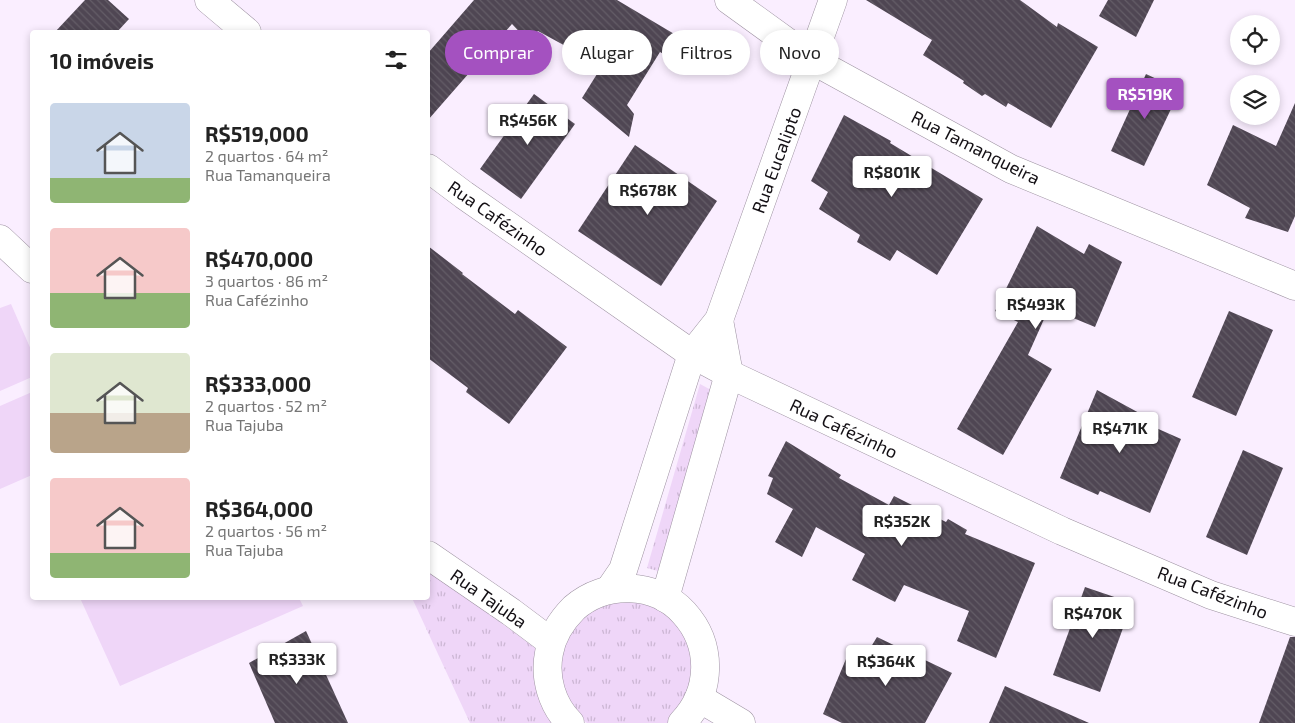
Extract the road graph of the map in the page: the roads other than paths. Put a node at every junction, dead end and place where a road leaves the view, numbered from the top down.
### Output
1 (209, 0) edge
2 (729, 0) edge
3 (833, 0) edge
4 (245, 30) edge
5 (770, 30) edge
6 (822, 30) edge
7 (807, 75) edge
8 (839, 75) edge
9 (430, 170) edge
10 (0, 239) edge
11 (30, 267) edge
12 (1295, 286) edge
13 (719, 320) junction
14 (692, 354) junction
15 (729, 374) junction
16 (430, 556) edge
17 (610, 589) junction
18 (665, 598) junction
19 (1295, 622) edge
20 (551, 642) junction
21 (699, 698) junction
22 (569, 723) edge
23 (682, 723) edge
24 (742, 723) edge

1 - 4 street
2 - 5 street, Rua Tamanqueira
3 - 6 street, Rua Eucalipto
7 - 13 street, Rua Eucalipto
8 - 12 street, Rua Tamanqueira
9 - 14 street, Rua Cafézinho
10 - 11 street
13 - 14 street, Rua Eucalipto
13 - 15 street
14 - 15 street, Rua Cafézinho
14 - 17 street
15 - 18 street
15 - 19 street, Rua Cafézinho
16 - 20 street, Rua Tajuba
17 - 18 street
17 - 20 street
18 - 21 street
20 - 22 street
21 - 23 street
21 - 24 street

